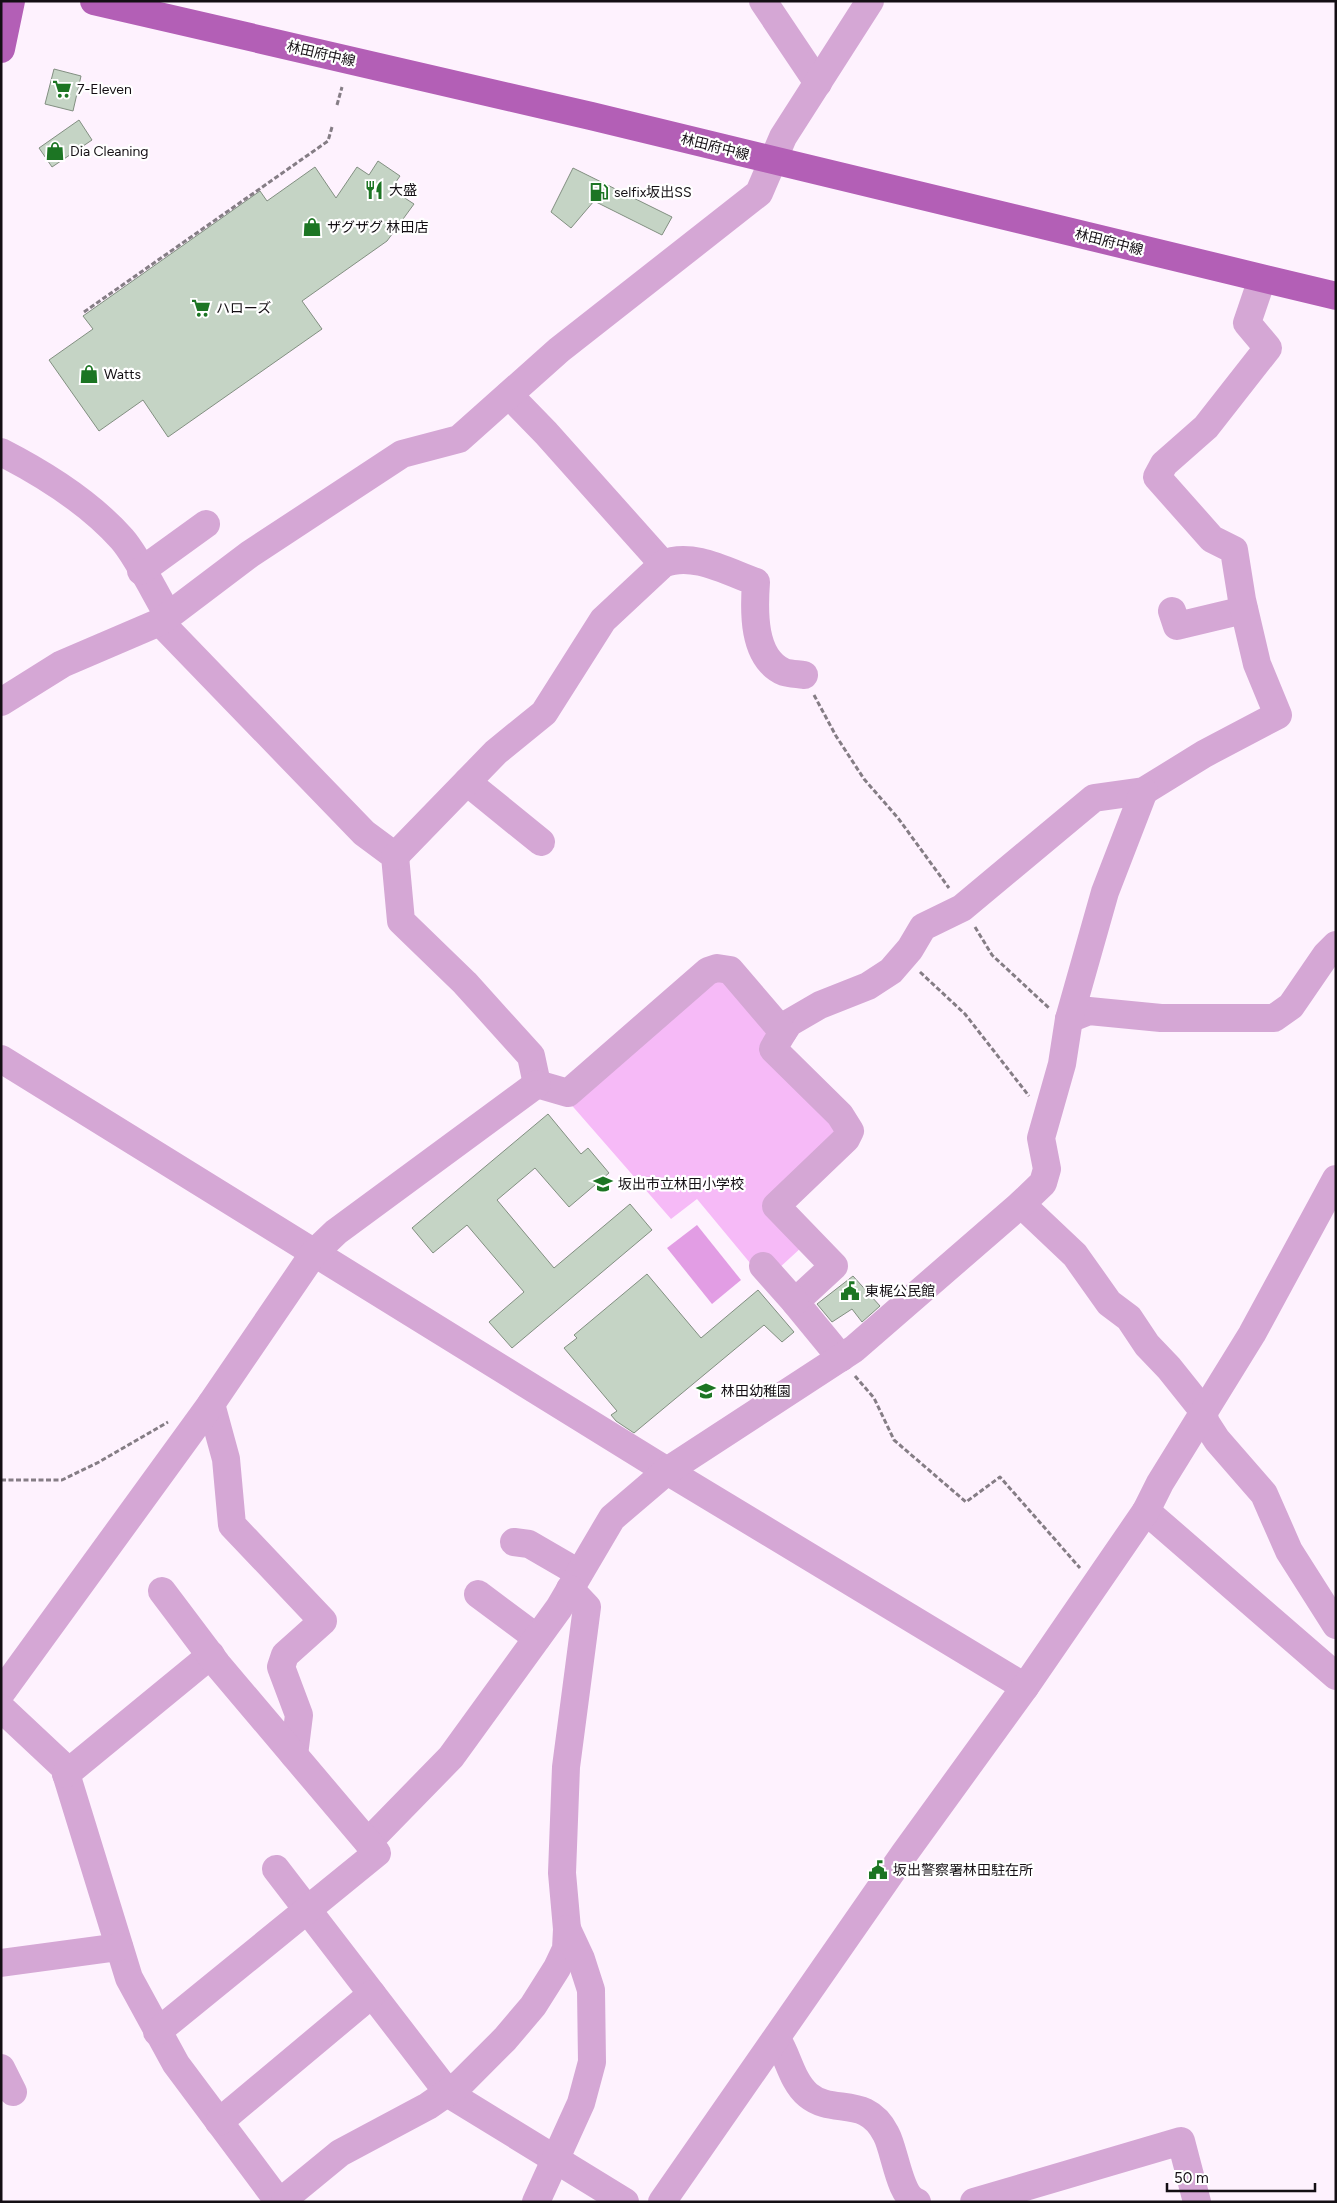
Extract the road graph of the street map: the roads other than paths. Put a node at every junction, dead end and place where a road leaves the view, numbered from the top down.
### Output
1 (11, 1) edge
2 (94, 1) edge
3 (763, 1) edge
4 (870, 1) edge
5 (1, 49) edge
6 (818, 83) junction
7 (773, 161) junction
8 (1262, 279) junction
9 (1336, 296) edge
10 (509, 395) junction
11 (1, 452) edge
12 (206, 524) dead end
13 (663, 564) junction
14 (141, 571) junction
15 (1244, 610) junction
16 (1172, 611) dead end
17 (164, 619) junction
18 (804, 675) road end
19 (1, 702) edge
20 (466, 782) junction
21 (1144, 791) junction
22 (541, 842) dead end
23 (395, 856) junction
24 (1336, 945) edge
25 (1069, 1019) junction
26 (783, 1032) junction
27 (1, 1059) edge
28 (537, 1084) junction
29 (1336, 1179) edge
30 (1021, 1204) junction
31 (314, 1253) junction
32 (763, 1266) dead end
33 (795, 1302) junction
34 (841, 1358) junction
35 (211, 1404) junction
36 (1204, 1416) junction
37 (667, 1471) junction
38 (1146, 1511) junction
39 (514, 1542) dead end
40 (575, 1581) junction
41 (162, 1591) dead end
42 (478, 1594) dead end
43 (1336, 1625) edge
44 (537, 1638) junction
45 (211, 1655) junction
46 (1336, 1676) edge
47 (5, 1685) edge
48 (1025, 1687) junction
49 (1, 1708) edge
50 (294, 1755) junction
51 (66, 1774) junction
52 (368, 1842) junction
53 (276, 1869) dead end
54 (307, 1910) junction
55 (567, 1929) junction
56 (119, 1947) junction
57 (1, 1964) edge
58 (372, 1994) junction
59 (157, 2032) junction
60 (776, 2039) junction
61 (1, 2068) edge
62 (13, 2092) dead end
63 (448, 2092) junction
64 (219, 2122) junction
65 (554, 2158) junction
66 (279, 2202) edge
67 (285, 2202) edge
68 (536, 2202) edge
69 (625, 2202) edge
70 (662, 2202) edge
71 (917, 2202) edge
72 (974, 2202) edge
73 (1197, 2202) edge

1 - 5 main road
2 - 7 main road, 林田府中線
3 - 6 street
4 - 6 street
6 - 7 street
7 - 8 main road, 林田府中線
7 - 10 street
8 - 9 main road, 林田府中線
8 - 15 street
10 - 13 street
10 - 17 street
11 - 14 street
12 - 14 street
13 - 18 street
13 - 20 street
14 - 17 street
15 - 16 street
15 - 21 street
17 - 19 street
17 - 23 street
20 - 22 street
20 - 23 street
21 - 25 street
21 - 26 street
23 - 28 street
24 - 25 street
25 - 30 street
26 - 28 street
26 - 33 street
27 - 31 street
28 - 31 street
29 - 36 street
30 - 34 street
30 - 36 street
31 - 35 street
31 - 37 street
32 - 33 street
33 - 34 street
34 - 37 street
35 - 47 street
35 - 50 street
36 - 38 street
36 - 43 street
37 - 40 street
37 - 48 street
38 - 46 street
38 - 48 street
39 - 40 street
40 - 44 street
40 - 55 street
41 - 45 street
42 - 44 street
44 - 52 street
45 - 50 street
45 - 51 street
48 - 60 street
49 - 51 street
50 - 52 street
51 - 56 street
52 - 54 street
53 - 54 street
54 - 58 street
54 - 59 street
55 - 63 street
55 - 65 street
56 - 57 street
56 - 59 street
58 - 63 street
58 - 64 street
59 - 64 street
60 - 70 street
60 - 71 street
61 - 62 street
63 - 65 street
63 - 67 street
64 - 66 street
65 - 68 street
65 - 69 street
72 - 73 street

